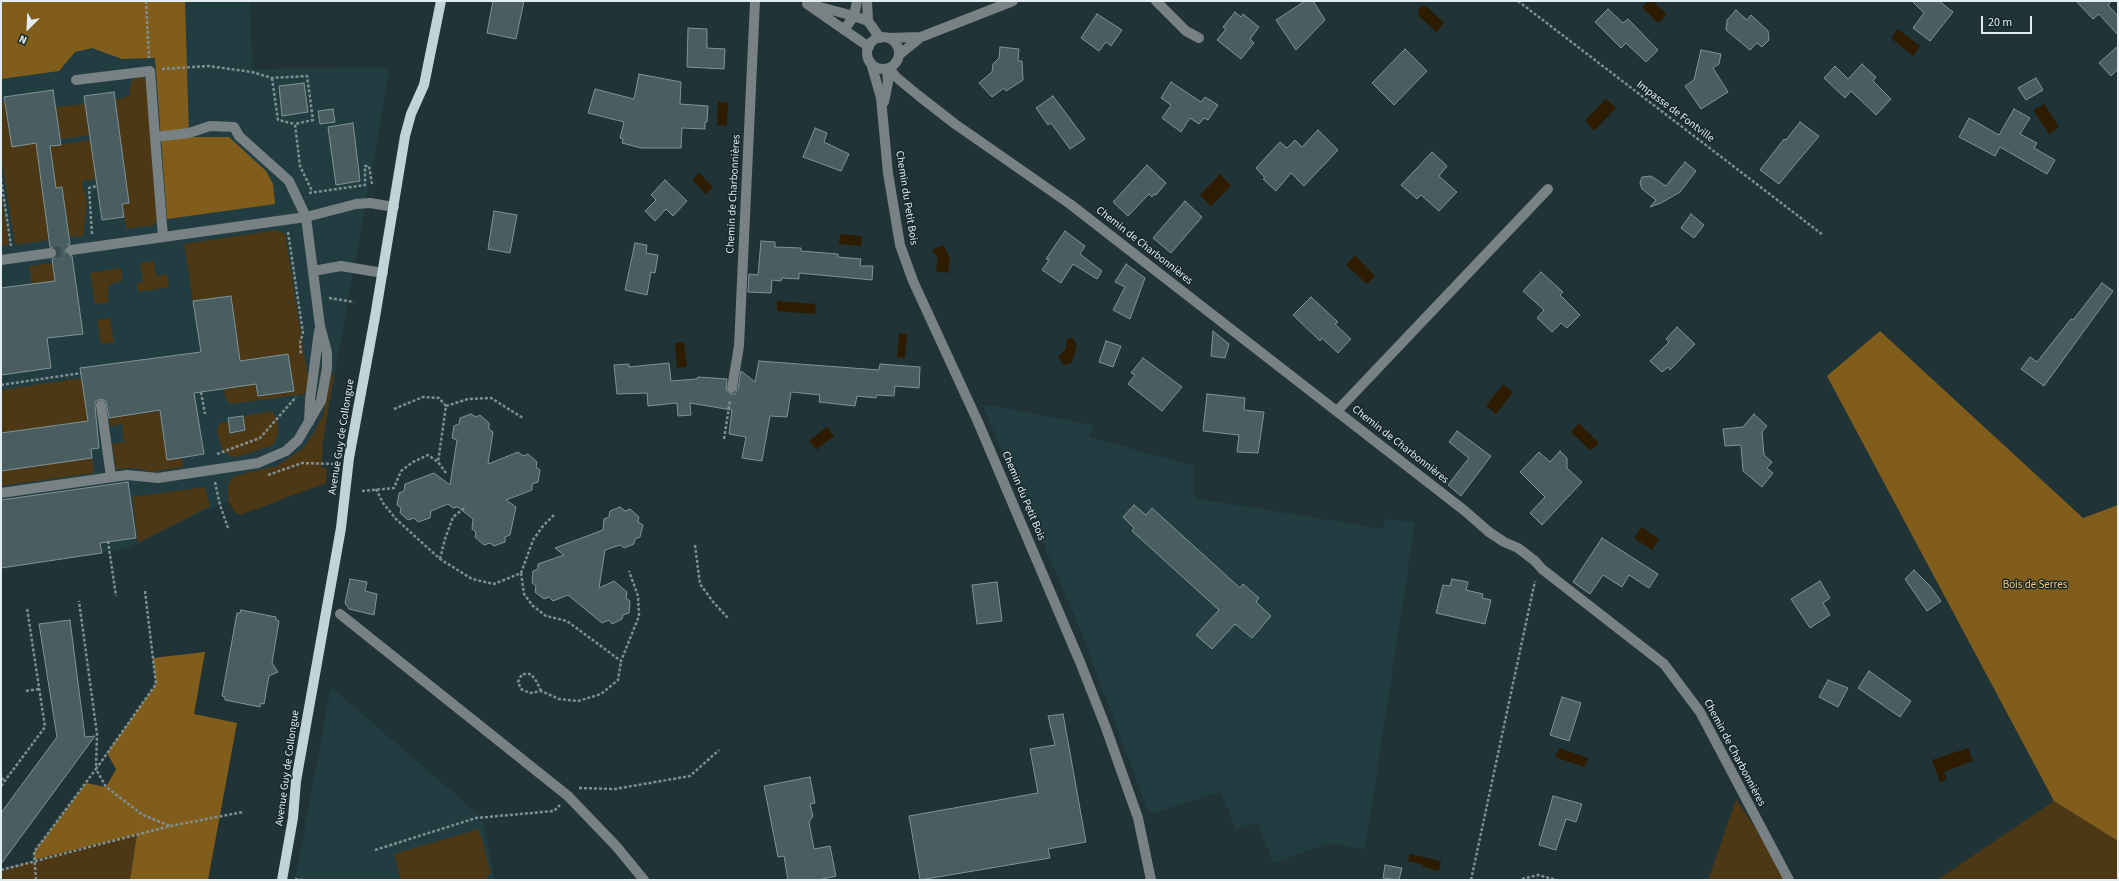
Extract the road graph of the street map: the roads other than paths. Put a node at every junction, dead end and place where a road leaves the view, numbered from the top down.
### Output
1 (441, 1) edge
2 (755, 1) edge
3 (858, 1) edge
4 (867, 1) edge
5 (1014, 1) edge
6 (1156, 1) edge
7 (805, 2) edge
8 (854, 16) junction
9 (868, 21) junction
10 (844, 30) junction
11 (921, 37) junction
12 (884, 38) junction
13 (1199, 38) dead end
14 (868, 48) junction
15 (899, 55) junction
16 (871, 63) junction
17 (890, 67) junction
18 (76, 80) dead end
19 (883, 120) junction
20 (155, 138) junction
21 (1548, 189) dead end
22 (394, 207) junction
23 (306, 217) junction
24 (162, 237) junction
25 (71, 250) tunnel mouth
26 (51, 253) tunnel mouth
27 (1, 260) edge
28 (313, 271) junction
29 (383, 273) junction
30 (732, 388) road end
31 (101, 405) dead end
32 (1337, 411) junction
33 (111, 477) junction
34 (1, 493) edge
35 (340, 614) dead end
36 (282, 880) edge
37 (644, 880) edge
38 (1151, 880) edge
39 (1789, 880) edge

1 - 22 main road, Avenue Guy de Collongue
2 - 30 street, Chemin de Charbonnières
3 - 8 street
4 - 9 street
5 - 11 street
6 - 13 street
7 - 8 street
7 - 10 street
8 - 9 street
8 - 10 street
9 - 12 street
10 - 14 street
11 - 12 street
11 - 15 street
12 - 14 street
12 - 15 street
14 - 16 street
15 - 17 street
16 - 17 street, Chemin de Charbonnières
16 - 19 street, Chemin du Petit Bois
17 - 19 street, Chemin du Petit Bois
17 - 32 street, Chemin de Charbonnières
18 - 20 street
19 - 38 street, Chemin du Petit Bois
20 - 23 street
20 - 24 street
21 - 32 street
22 - 23 street
22 - 29 main road, Avenue Guy de Collongue
23 - 24 street
23 - 28 street
24 - 25 street
26 - 27 street
28 - 29 street
28 - 33 street
29 - 36 main road, Avenue Guy de Collongue
31 - 33 street
32 - 39 street, Chemin de Charbonnières
33 - 34 street
35 - 37 street

